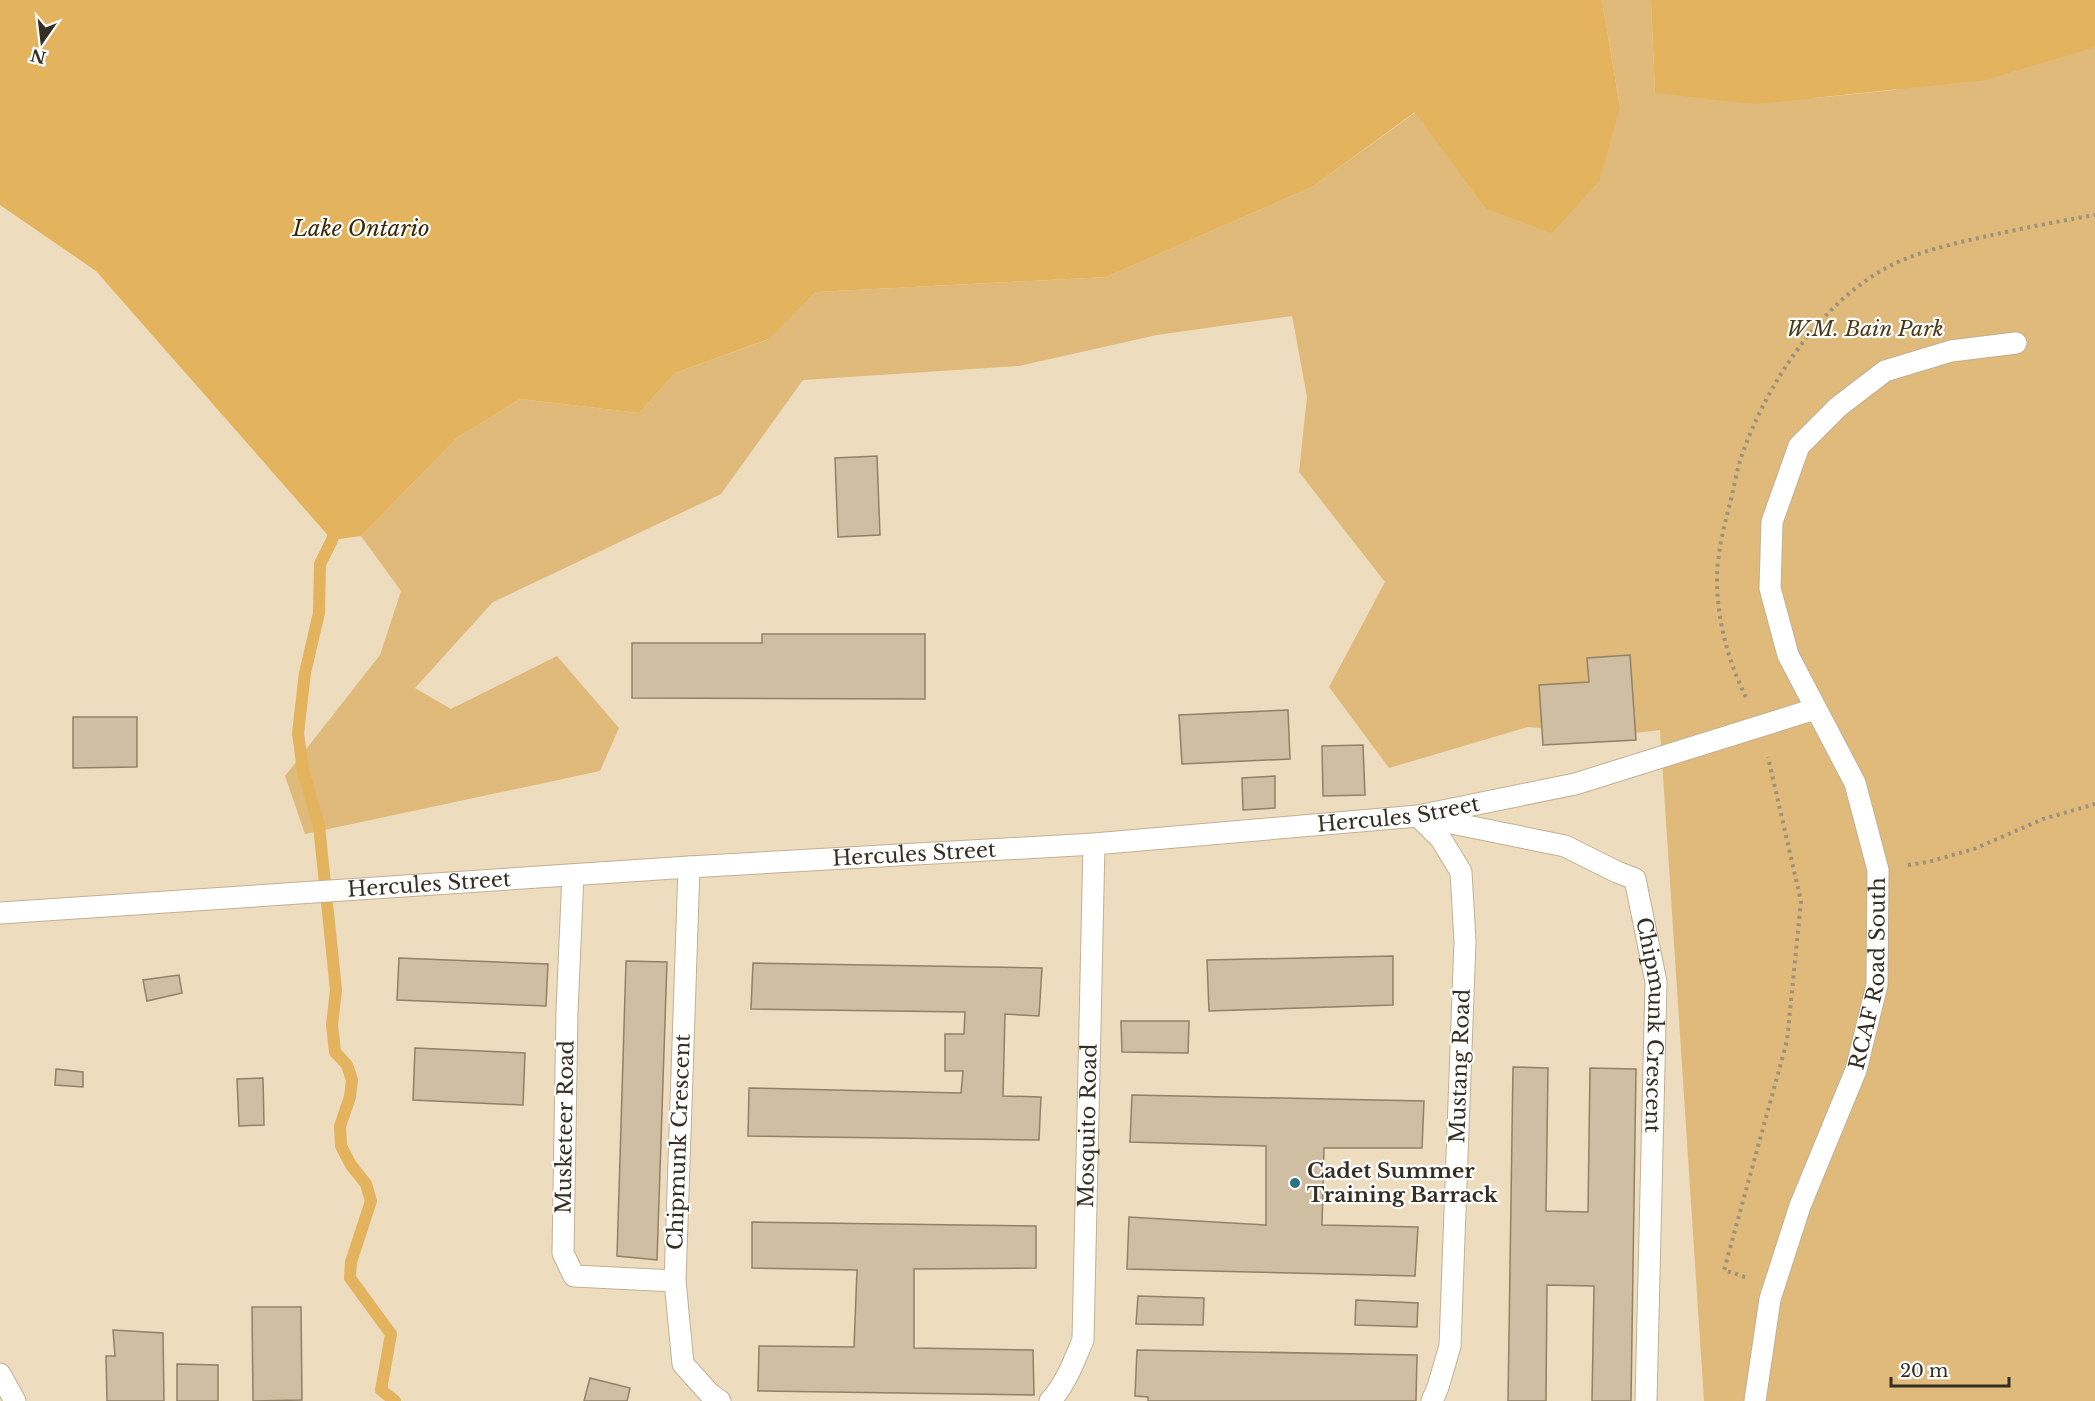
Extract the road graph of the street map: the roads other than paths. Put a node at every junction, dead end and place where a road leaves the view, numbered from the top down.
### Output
1 (2016, 343) dead end
2 (1815, 709) junction
3 (1418, 816) junction
4 (1094, 844) junction
5 (689, 867) junction
6 (573, 875) junction
7 (0, 913) edge
8 (675, 1281) junction
9 (0, 1374) edge
10 (15, 1401) edge
11 (720, 1401) edge
12 (1050, 1401) edge
13 (1432, 1401) edge
14 (1646, 1401) edge
15 (1755, 1401) edge

1 - 2 lane, RCAF Road South
2 - 3 lane, Hercules Street
2 - 15 lane, RCAF Road South
3 - 4 lane, Hercules Street
3 - 13 lane, Mustang Road
3 - 14 lane, Chipmunk Crescent
4 - 5 lane, Hercules Street
4 - 12 lane, Mosquito Road
5 - 6 lane, Hercules Street
5 - 8 lane, Chipmunk Crescent
6 - 7 lane, Hercules Street
6 - 8 lane, Musketeer Road
8 - 11 lane, Chipmunk Crescent
9 - 10 lane

